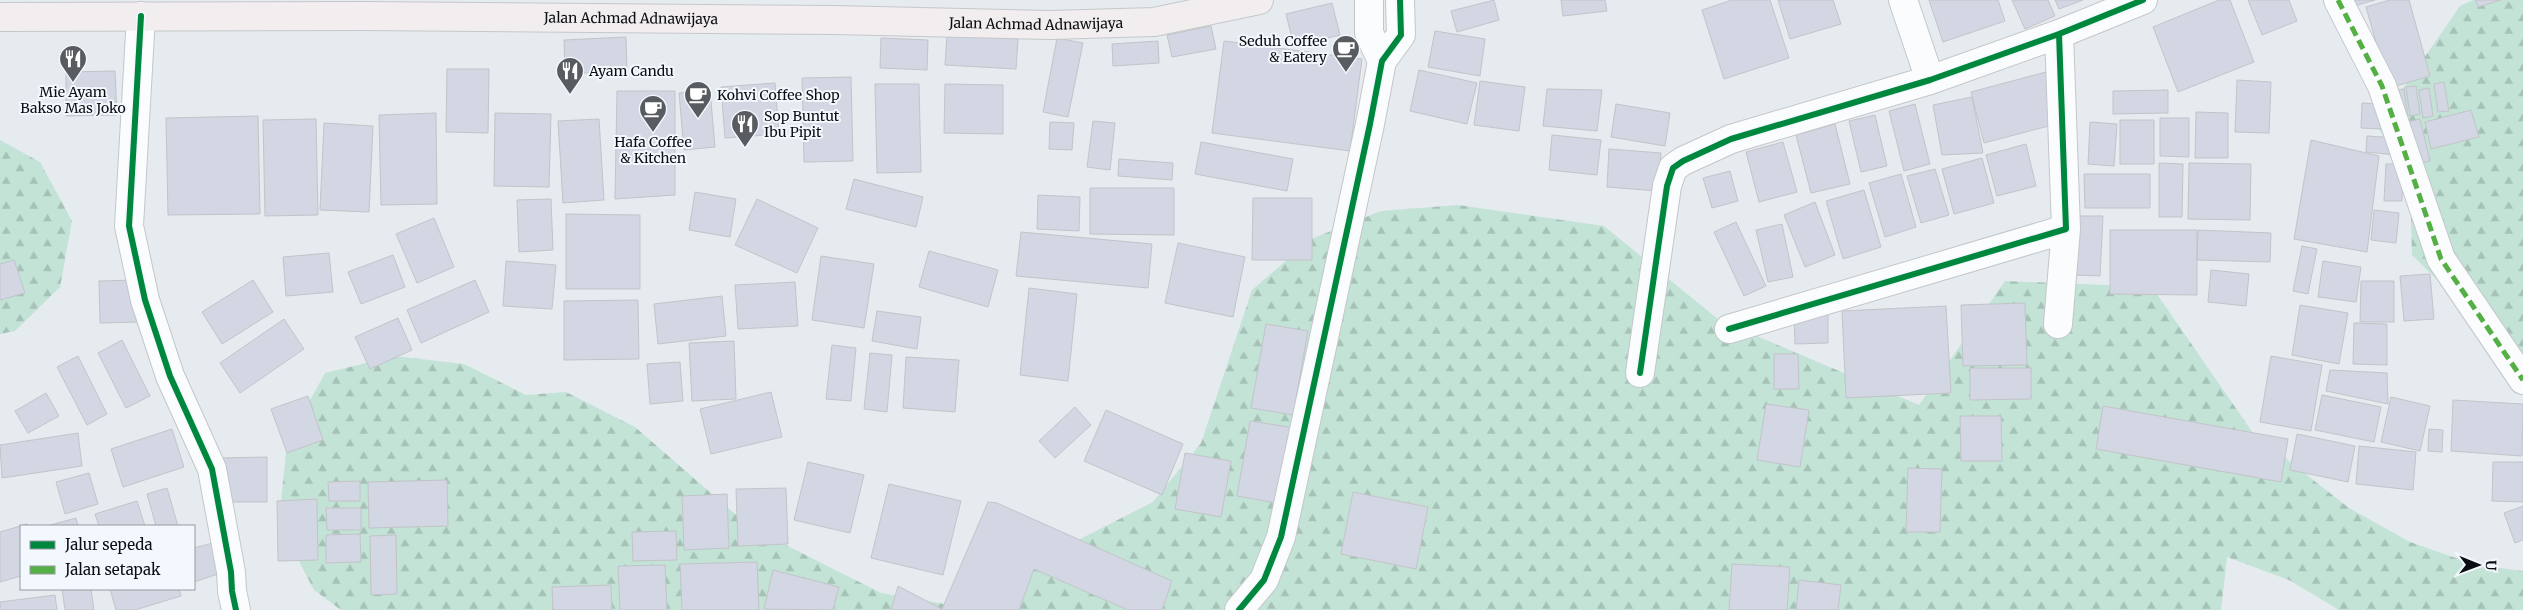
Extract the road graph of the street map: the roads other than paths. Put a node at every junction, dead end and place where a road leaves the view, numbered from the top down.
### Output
1 (1259, 0) edge
2 (1369, 0) edge
3 (1400, 0) edge
4 (1903, 0) edge
5 (2143, 0) edge
6 (2338, 0) edge
7 (363, 8) edge
8 (141, 16) junction
9 (0, 17) edge
10 (2059, 34) junction
11 (1382, 61) junction
12 (1930, 80) junction
13 (2066, 229) junction
14 (2058, 324) dead end
15 (1730, 329) dead end
16 (1640, 373) dead end
17 (2523, 380) edge
18 (236, 610) edge
19 (1239, 610) edge

1 - 7 main road, Jalan Achmad Adnawijaya
2 - 11 street
3 - 11 street
4 - 12 street
5 - 10 street
6 - 17 street
7 - 8 main road, Jalan Achmad Adnawijaya
8 - 9 main road, Jalan Achmad Adnawijaya
8 - 18 street
10 - 12 street
10 - 13 street
11 - 19 street
12 - 16 street
13 - 14 street
13 - 15 street

